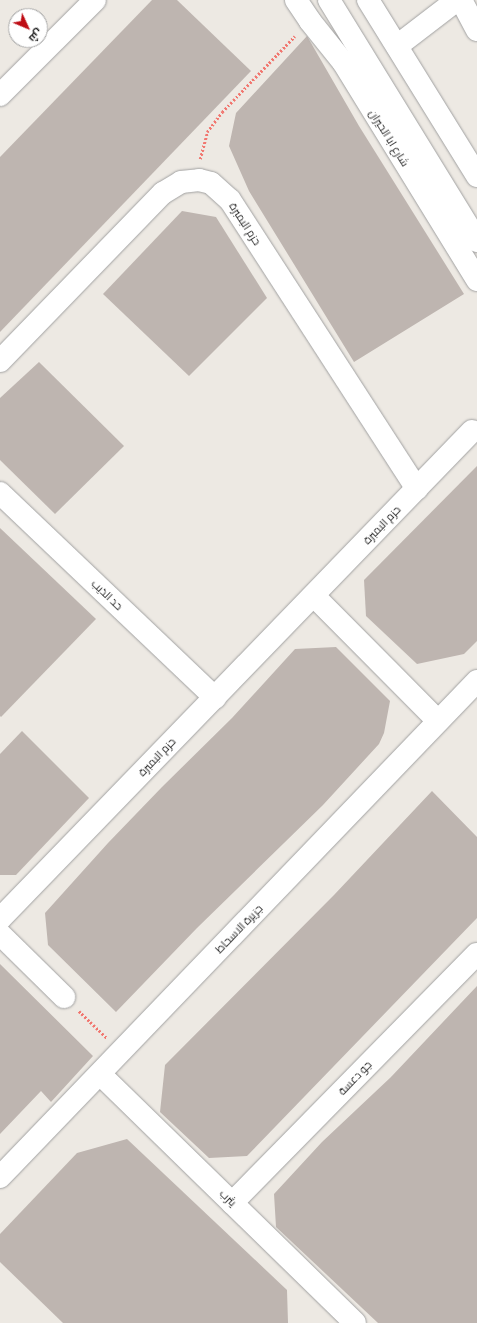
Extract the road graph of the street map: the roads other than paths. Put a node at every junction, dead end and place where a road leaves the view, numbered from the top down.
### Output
1 (95, 0) edge
2 (296, 0) edge
3 (317, 0) edge
4 (368, 0) edge
5 (457, 0) edge
6 (461, 0) edge
7 (333, 7) edge
8 (477, 30) edge
9 (397, 46) junction
10 (0, 95) edge
11 (477, 176) edge
12 (477, 241) edge
13 (477, 280) edge
14 (0, 361) edge
15 (472, 431) dead end
16 (417, 489) junction
17 (0, 493) edge
18 (314, 596) junction
19 (477, 681) edge
20 (215, 698) junction
21 (438, 721) junction
22 (0, 919) edge
23 (0, 934) edge
24 (477, 954) edge
25 (64, 997) road end
26 (100, 1074) junction
27 (0, 1177) edge
28 (232, 1203) junction
29 (343, 1319) edge

1 - 10 street
2 - 13 street, شارع ابا الحيران
3 - 7 street
4 - 9 street
5 - 9 street
6 - 8 street
7 - 12 street, شارع ابا الحيران
9 - 11 street
14 - 16 street, حزم البمبرة
15 - 16 street, حزم البمبرة
16 - 18 street, حزم البمبرة
17 - 20 street, حد الذيب
18 - 20 street, حزم البمبرة
18 - 21 street
19 - 21 street, جزيرة الاسحاط
20 - 22 street, حزم البمبرة
21 - 26 street, جزيرة الاسحاط
23 - 25 street
24 - 28 street, جو دعسة
26 - 27 street, جزيرة الاسحاط
26 - 28 street, يثرب
28 - 29 street, يثرب

